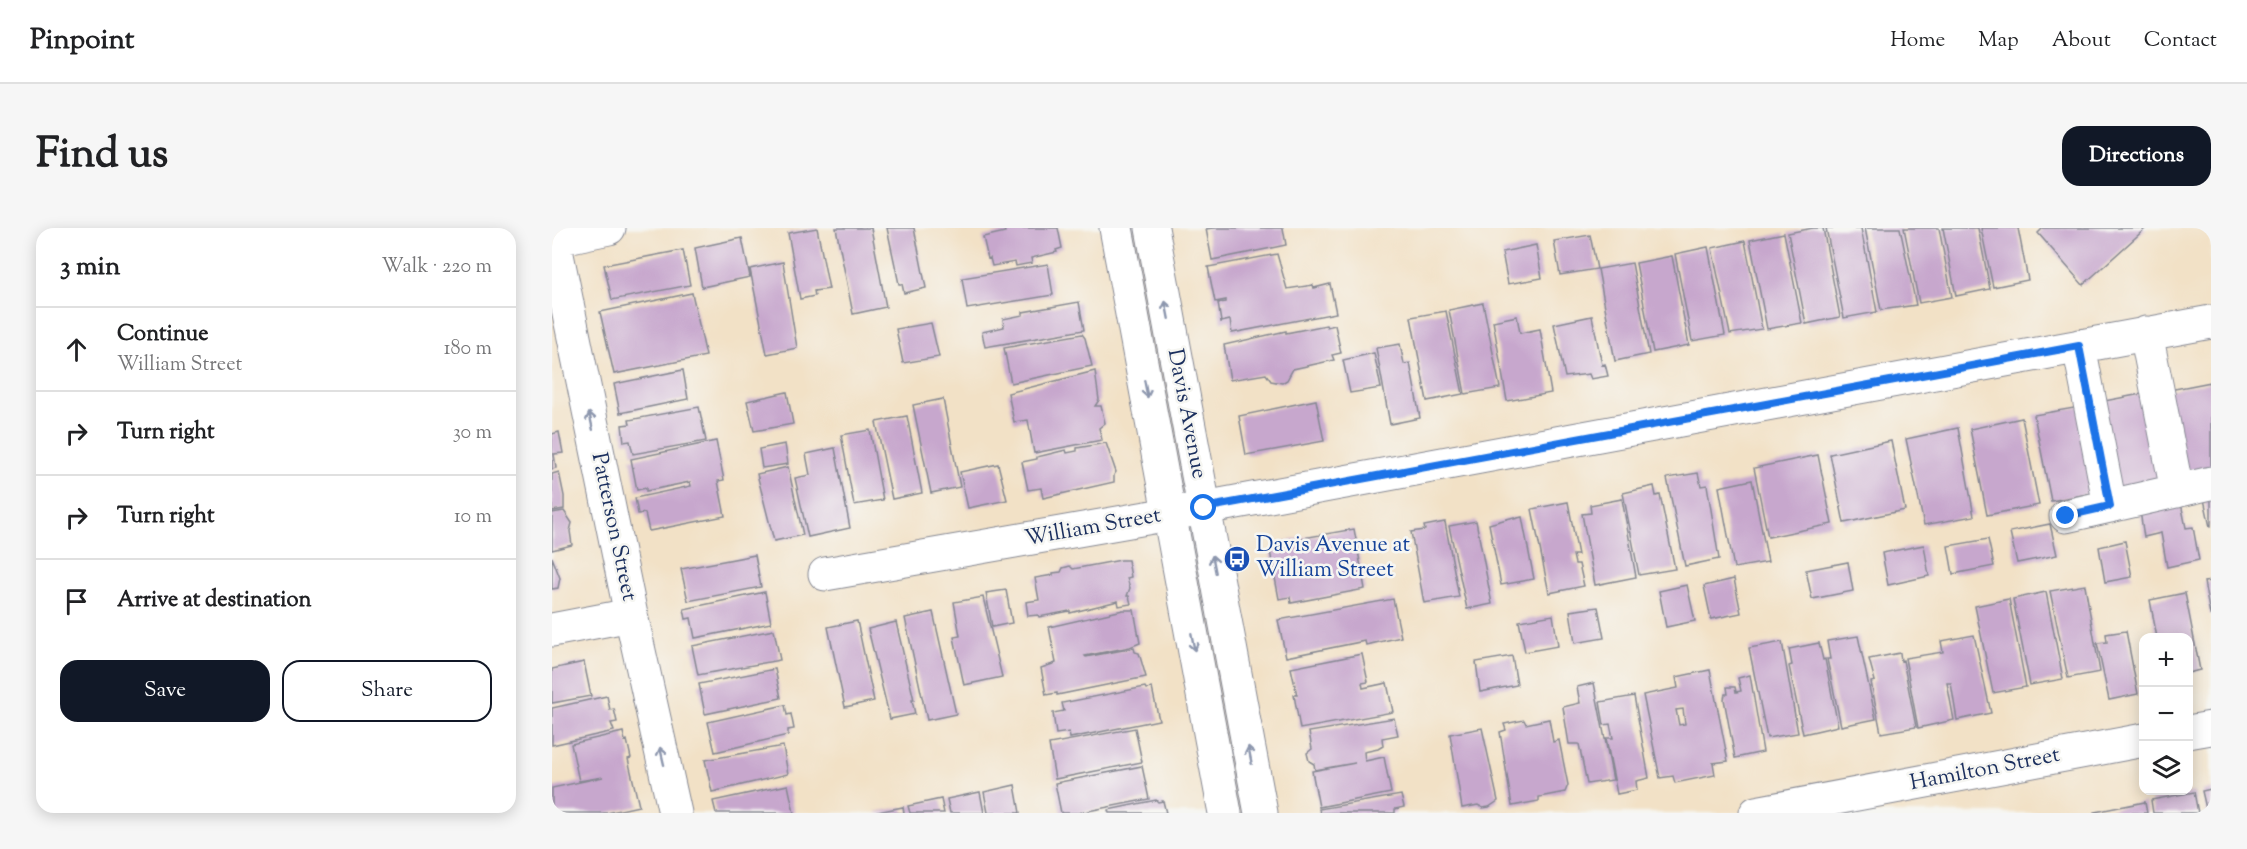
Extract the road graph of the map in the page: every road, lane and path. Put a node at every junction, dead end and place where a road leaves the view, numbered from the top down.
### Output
1 (609, 228) edge
2 (1116, 228) edge
3 (1152, 228) edge
4 (553, 240) edge
5 (2210, 327) edge
6 (2146, 333) junction
7 (2079, 346) junction
8 (2211, 483) edge
9 (2177, 491) junction
10 (2110, 506) junction
11 (1204, 508) junction
12 (1169, 514) junction
13 (2066, 516) dead end
14 (825, 574) dead end
15 (631, 615) junction
16 (552, 630) edge
17 (2211, 728) edge
18 (2193, 731) edge
19 (2139, 742) edge
20 (1766, 812) edge
21 (675, 813) edge
22 (1225, 813) edge
23 (1261, 813) edge

1 - 4 street
2 -> 12 street, Davis Avenue
11 -> 3 street, Davis Avenue
15 -> 4 street, Patterson Street
5 - 6 street, William Street
6 - 7 street, William Street
6 - 9 street
7 - 10 street
7 - 11 street, William Street
8 - 9 street
9 - 10 street
10 - 13 street
11 - 12 street, William Street
23 -> 11 street, Davis Avenue
12 - 14 street, William Street
12 -> 22 street, Davis Avenue
15 - 16 street
21 -> 15 street, Patterson Street
17 - 18 street
19 - 20 street, Hamilton Street

